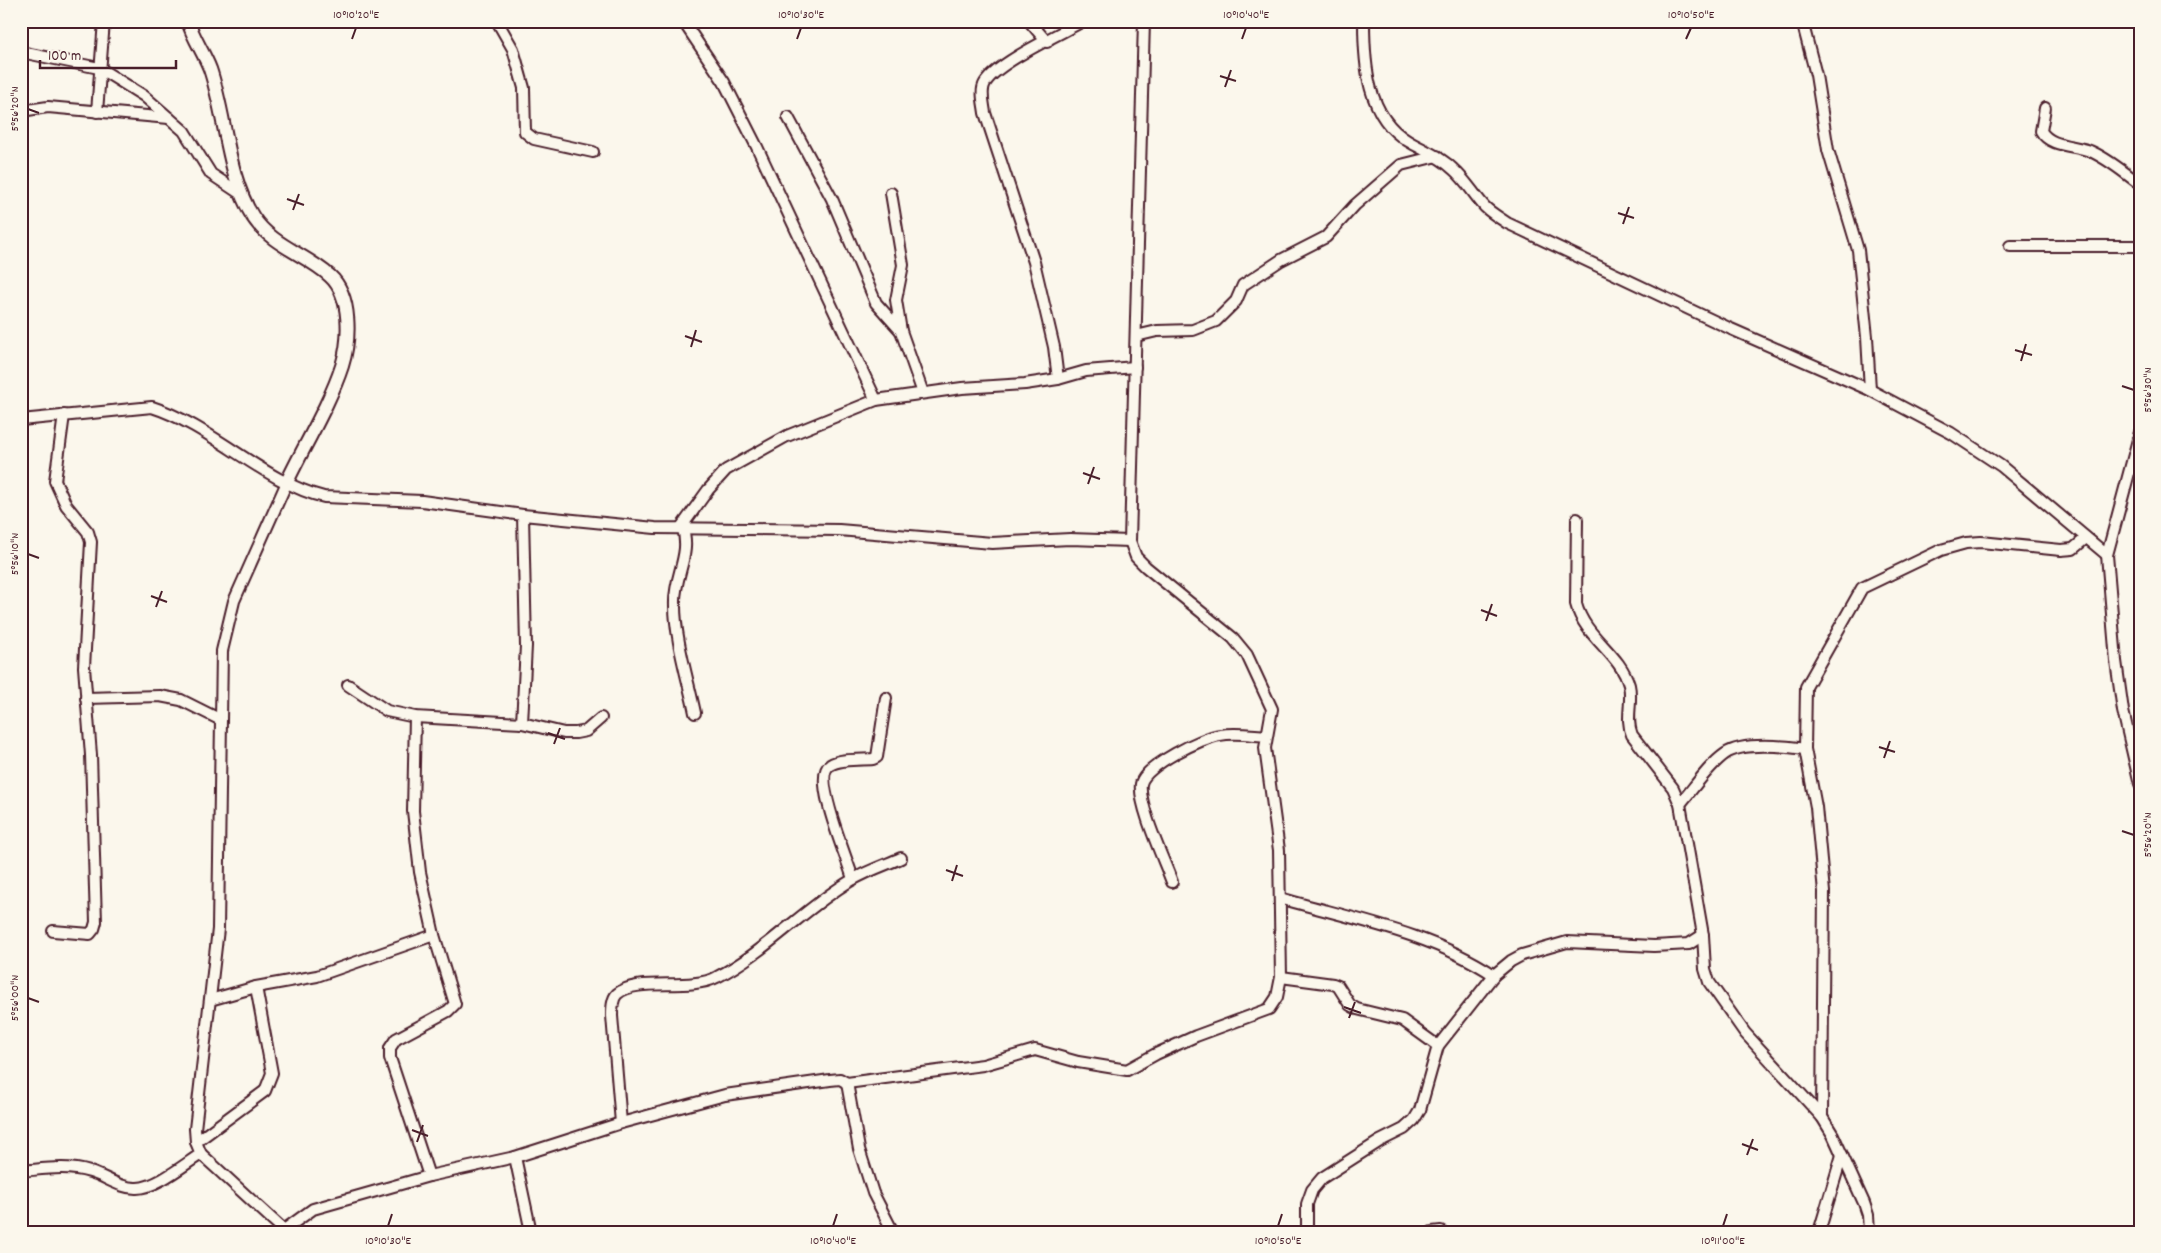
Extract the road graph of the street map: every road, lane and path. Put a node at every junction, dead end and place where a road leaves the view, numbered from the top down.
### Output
1 (104, 21) edge
2 (188, 21) edge
3 (496, 21) edge
4 (683, 21) edge
5 (1029, 21) edge
6 (1083, 21) edge
7 (1144, 21) edge
8 (1364, 21) edge
9 (1802, 21) edge
10 (1047, 42) junction
11 (21, 52) edge
12 (99, 68) junction
13 (2045, 108) dead end
14 (21, 111) edge
15 (97, 112) junction
16 (788, 117) dead end
17 (170, 118) junction
18 (593, 152) dead end
19 (1437, 156) junction
20 (2140, 184) edge
21 (891, 193) dead end
22 (241, 194) junction
23 (2010, 246) dead end
24 (2140, 246) edge
25 (901, 331) junction
26 (1136, 336) junction
27 (1135, 367) junction
28 (1058, 379) junction
29 (1870, 390) junction
30 (923, 393) junction
31 (876, 400) junction
32 (64, 416) junction
33 (21, 420) edge
34 (2140, 432) edge
35 (287, 482) junction
36 (523, 515) junction
37 (1577, 519) dead end
38 (682, 526) junction
39 (2086, 538) junction
40 (1130, 541) junction
41 (2107, 555) junction
42 (348, 685) dead end
43 (86, 698) junction
44 (886, 698) dead end
45 (695, 714) dead end
46 (415, 717) junction
47 (601, 718) dead end
48 (221, 720) junction
49 (522, 723) junction
50 (1266, 736) junction
51 (1805, 749) junction
52 (2140, 784) edge
53 (1680, 804) junction
54 (901, 858) dead end
55 (852, 879) junction
56 (1172, 882) dead end
57 (1280, 898) junction
58 (53, 931) dead end
59 (434, 935) junction
60 (1703, 935) junction
61 (1494, 975) junction
62 (1281, 977) junction
63 (256, 987) junction
64 (210, 1000) junction
65 (1438, 1046) junction
66 (846, 1083) junction
67 (1822, 1117) junction
68 (621, 1123) junction
69 (196, 1142) junction
70 (201, 1154) junction
71 (1842, 1155) junction
72 (515, 1157) junction
73 (21, 1171) edge
74 (429, 1176) junction
75 (285, 1231) edge
76 (1441, 1231) edge
77 (531, 1232) edge
78 (893, 1232) edge
79 (1307, 1232) edge
80 (1432, 1232) edge
81 (1819, 1232) edge
82 (1868, 1232) edge

1 - 12 street
2 - 22 street
3 - 18 street
4 - 31 street
5 - 10 street
6 - 10 street
7 - 26 street
8 - 19 street
9 - 29 street
10 - 28 street
11 - 12 street
12 - 15 street
12 - 17 street
13 - 20 street
14 - 15 street
15 - 17 street
16 - 25 street
17 - 22 street
19 - 26 street
19 - 29 street
21 - 25 street
22 - 35 street
23 - 24 street
25 - 30 street
26 - 27 street
27 - 28 street
27 - 40 street
28 - 30 street
29 - 39 street
30 - 31 street
31 - 38 street
32 - 33 street
32 - 35 street
32 - 43 street
34 - 41 street
35 - 36 street
35 - 48 street
36 - 38 street
36 - 49 street
37 - 53 street
38 - 40 street
38 - 45 street
39 - 41 street
39 - 51 street
40 - 50 street
41 - 52 street
42 - 46 street
43 - 48 street
43 - 58 street
44 - 55 street
46 - 49 street
46 - 59 street
47 - 49 street
48 - 64 street
50 - 56 street
50 - 57 street
51 - 53 street
51 - 67 street
53 - 60 street
54 - 55 street
55 - 68 street
57 - 61 street
57 - 62 street
59 - 63 street
59 - 74 street
60 - 61 street
60 - 67 street
61 - 65 street
62 - 65 street
62 - 66 street
63 - 64 street
63 - 69 street
64 - 69 street
65 - 79 street
66 - 68 street
66 - 78 street
67 - 71 street
68 - 72 street
69 - 70 street
70 - 73 street
70 - 75 street
71 - 81 street
71 - 82 street
72 - 74 street
72 - 77 street
74 - 75 street
76 - 80 street

